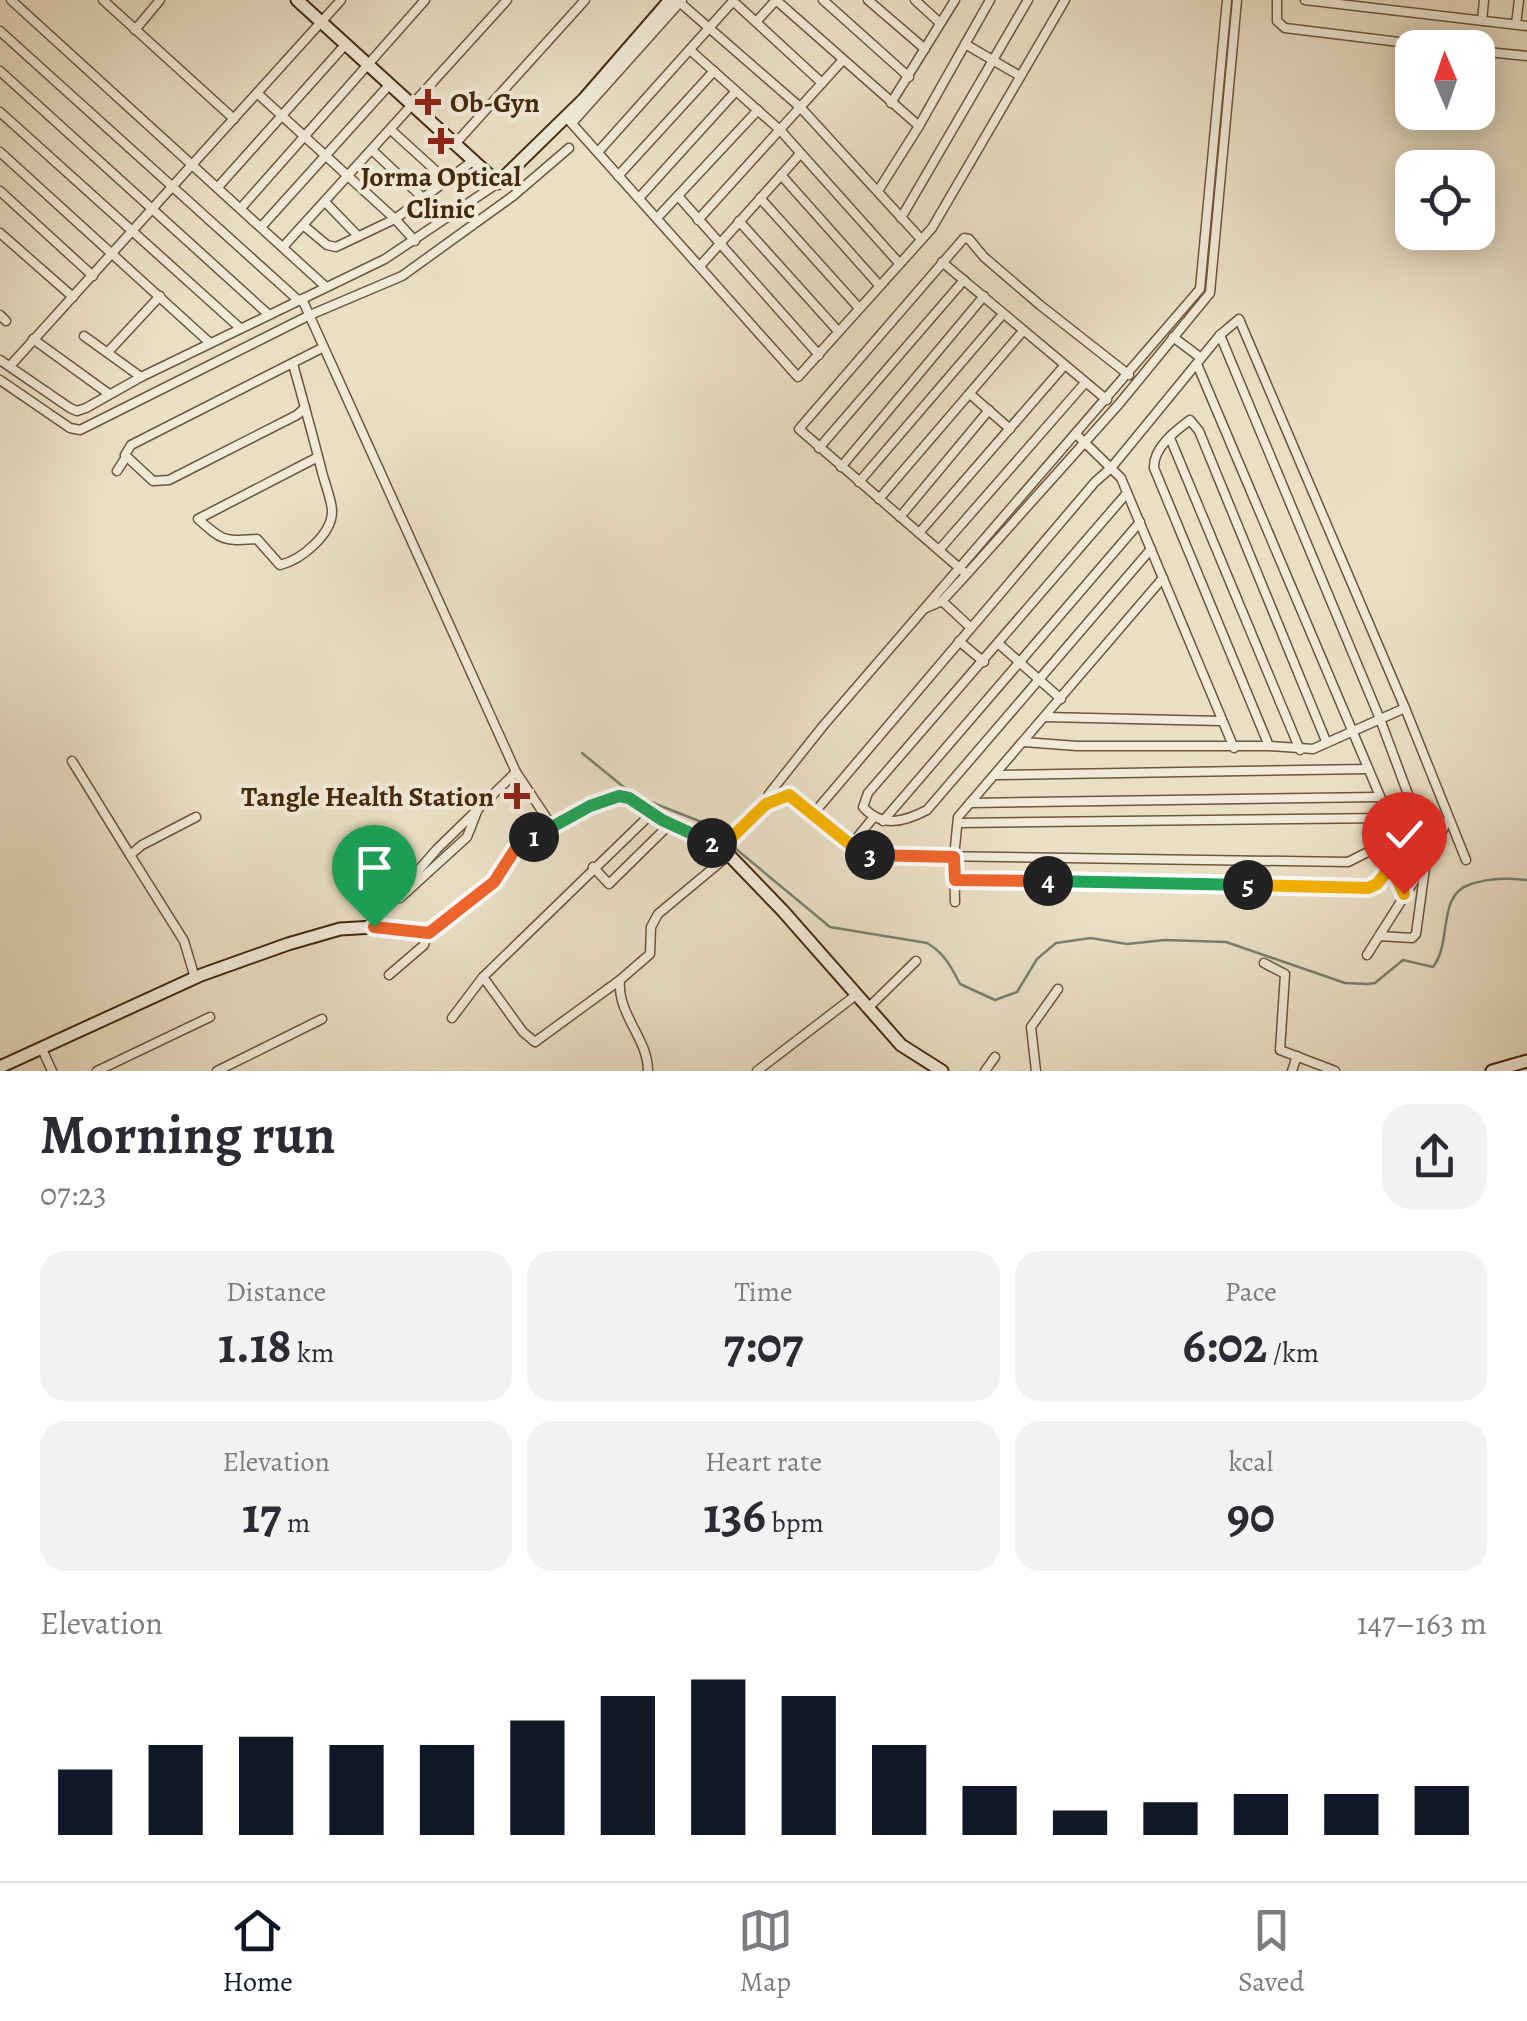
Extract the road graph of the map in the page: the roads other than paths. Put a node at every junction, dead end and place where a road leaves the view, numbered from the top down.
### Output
1 (11, 0) edge
2 (103, 0) edge
3 (160, 0) edge
4 (300, 0) edge
5 (341, 0) edge
6 (425, 0) edge
7 (507, 0) edge
8 (585, 0) edge
9 (776, 0) edge
10 (822, 0) edge
11 (868, 0) edge
12 (915, 0) edge
13 (955, 0) edge
14 (990, 0) edge
15 (1028, 0) edge
16 (1065, 0) edge
17 (1227, 0) edge
18 (1236, 0) edge
19 (1277, 0) edge
20 (1309, 0) edge
21 (1484, 0) edge
22 (1518, 0) edge
23 (677, 1) edge
24 (733, 1) edge
25 (323, 21) junction
26 (1482, 21) junction
27 (756, 22) junction
28 (940, 22) junction
29 (1516, 24) junction
30 (711, 26) junction
31 (1527, 26) edge
32 (136, 30) junction
33 (0, 31) edge
34 (1395, 41) edge
35 (965, 44) junction
36 (345, 45) junction
37 (925, 49) junction
38 (690, 50) junction
39 (1495, 53) edge
40 (1527, 56) edge
41 (842, 60) junction
42 (993, 60) junction
43 (370, 62) junction
44 (0, 71) edge
45 (714, 71) junction
46 (1020, 76) junction
47 (909, 77) junction
48 (822, 83) junction
49 (390, 84) junction
50 (736, 91) junction
51 (257, 94) junction
52 (415, 102) junction
53 (891, 103) junction
54 (800, 107) junction
55 (758, 110) junction
56 (0, 112) edge
57 (281, 116) junction
58 (234, 119) junction
59 (569, 120) junction
60 (919, 126) junction
61 (391, 130) junction
62 (780, 130) junction
63 (302, 136) junction
64 (458, 141) junction
65 (570, 148) dead end
66 (372, 150) junction
67 (0, 152) edge
68 (598, 152) junction
69 (800, 154) junction
70 (326, 156) junction
71 (474, 160) junction
72 (192, 164) junction
73 (781, 175) junction
74 (618, 176) junction
75 (348, 177) junction
76 (446, 180) junction
77 (501, 181) junction
78 (173, 186) junction
79 (218, 188) junction
80 (0, 191) edge
81 (878, 191) junction
82 (1214, 194) junction
83 (678, 196) junction
84 (422, 197) junction
85 (639, 198) junction
86 (760, 198) junction
87 (325, 202) junction
88 (241, 208) junction
89 (154, 209) junction
90 (657, 218) junction
91 (902, 218) junction
92 (395, 219) junction
93 (698, 220) junction
94 (739, 221) junction
95 (303, 225) junction
96 (262, 226) junction
97 (132, 232) junction
98 (0, 233) edge
99 (358, 236) junction
100 (922, 239) junction
101 (415, 241) junction
102 (719, 242) junction
103 (284, 247) junction
104 (114, 254) junction
105 (942, 262) junction
106 (899, 263) junction
107 (700, 266) junction
108 (93, 276) junction
109 (964, 280) junction
110 (879, 285) junction
111 (326, 287) junction
112 (160, 296) junction
113 (984, 296) junction
114 (73, 297) junction
115 (300, 300) junction
116 (860, 308) junction
117 (268, 314) junction
118 (1003, 314) junction
119 (310, 315) junction
120 (240, 328) junction
121 (838, 331) junction
122 (1023, 331) junction
123 (1170, 335) junction
124 (1220, 335) junction
125 (84, 336) dead end
126 (33, 339) junction
127 (210, 343) junction
128 (322, 348) junction
129 (108, 352) junction
130 (819, 354) junction
131 (0, 360) edge
132 (1199, 361) junction
133 (293, 364) junction
134 (10, 366) junction
135 (1064, 366) junction
136 (1128, 376) junction
137 (141, 377) junction
138 (0, 380) edge
139 (1084, 384) junction
140 (109, 394) junction
141 (970, 394) junction
142 (1107, 400) junction
143 (305, 408) junction
144 (989, 410) junction
145 (1010, 429) junction
146 (1076, 434) junction
147 (1170, 438) junction
148 (1085, 442) junction
149 (819, 448) junction
150 (126, 457) junction
151 (318, 457) junction
152 (840, 467) junction
153 (1112, 468) junction
154 (116, 471) dead end
155 (859, 482) junction
156 (1127, 493) junction
157 (878, 500) junction
158 (900, 517) junction
159 (1140, 522) junction
160 (919, 533) junction
161 (1151, 549) junction
162 (939, 550) junction
163 (963, 572) junction
164 (1164, 578) junction
165 (942, 601) junction
166 (924, 609) junction
167 (970, 627) junction
168 (958, 641) junction
169 (998, 644) junction
170 (1019, 661) junction
171 (984, 662) junction
172 (1040, 678) junction
173 (1061, 699) junction
174 (1405, 708) junction
175 (1045, 718) junction
176 (1380, 719) junction
177 (1221, 721) junction
178 (1354, 729) junction
179 (1326, 741) junction
180 (1024, 742) junction
181 (1269, 746) junction
182 (1234, 748) junction
183 (1300, 750) junction
184 (72, 761) dead end
185 (1368, 769) junction
186 (516, 772) junction
187 (995, 775) junction
188 (783, 776) junction
189 (789, 795) junction
190 (1379, 797) junction
191 (970, 802) junction
192 (766, 804) junction
193 (479, 807) junction
194 (652, 813) junction
195 (814, 813) junction
196 (196, 817) dead end
197 (1386, 818) junction
198 (878, 819) junction
199 (1448, 820) junction
200 (958, 823) junction
201 (670, 824) junction
202 (552, 826) junction
203 (851, 845) junction
204 (726, 846) junction
205 (130, 855) junction
206 (954, 857) junction
207 (1466, 860) dead end
208 (1426, 862) junction
209 (1391, 866) junction
210 (593, 867) junction
211 (366, 877) dead end
212 (955, 880) junction
213 (1404, 894) junction
214 (956, 902) dead end
215 (1398, 905) junction
216 (383, 911) junction
217 (1418, 916) junction
218 (374, 927) junction
219 (427, 934) junction
220 (1379, 936) junction
221 (1367, 955) dead end
222 (916, 961) dead end
223 (1264, 963) dead end
224 (389, 975) dead end
225 (483, 977) junction
226 (195, 978) junction
227 (620, 980) junction
228 (1058, 989) dead end
229 (856, 995) junction
230 (868, 1008) junction
231 (210, 1017) dead end
232 (452, 1018) dead end
233 (322, 1020) dead end
234 (42, 1049) junction
235 (1297, 1056) junction
236 (995, 1057) dead end
237 (1527, 1061) edge
238 (0, 1066) edge
239 (940, 1070) edge
240 (52, 1071) edge
241 (97, 1071) edge
242 (217, 1071) edge
243 (648, 1071) edge
244 (757, 1071) edge
245 (985, 1071) edge
246 (1036, 1071) edge
247 (1292, 1071) edge
248 (1335, 1071) edge
249 (1492, 1071) edge

1 - 72 street
2 - 32 street
3 - 32 street
4 - 25 street
5 - 25 street
6 - 43 street
7 - 52 street
8 - 64 street
9 - 27 street
9 - 41 street
10 - 47 street
11 - 37 street
12 - 28 street
13 - 28 street
14 - 35 street
15 - 42 street
16 - 46 street
17 - 82 street
18 - 82 street
19 - 34 street
20 - 26 street
21 - 26 street
22 - 29 street
23 - 30 street
23 - 59 street
24 - 27 street
24 - 30 street
25 - 36 street
25 - 43 street
25 - 51 street
26 - 29 street
27 - 48 street
28 - 37 street
29 - 31 street
30 - 38 street
30 - 54 street
32 - 58 street
33 - 78 street
35 - 42 street
35 - 60 street
36 - 43 street
36 - 57 street
37 - 47 street
38 - 45 street
38 - 68 street
39 - 40 street
41 - 48 street
41 - 53 street
42 - 46 street
42 - 91 street
43 - 49 street
43 - 52 street
43 - 63 street
44 - 89 street
45 - 50 street
45 - 74 street
46 - 100 street
47 - 53 street
48 - 54 street
49 - 52 street
49 - 70 street
50 - 55 street
50 - 85 street
51 - 57 street
51 - 58 street
52 - 61 street
52 - 64 street
53 - 60 street
54 - 62 street
54 - 81 street
55 - 62 street
55 - 83 street
56 - 97 street
57 - 63 street
57 - 79 street
58 - 72 street
59 - 68 street
59 - 77 street
60 - 81 street
61 - 66 street
61 - 76 street
62 - 69 street
62 - 93 street
63 - 70 street
63 - 88 street
64 - 71 street
64 - 77 street
65 - 119 street
66 - 75 street
66 - 84 street
67 - 104 street
68 - 74 street
69 - 73 street
69 - 106 street
70 - 75 street
70 - 96 street
71 - 76 street
71 - 77 street
72 - 78 street
72 - 79 street
73 - 86 street
73 - 110 street
74 - 85 street
75 - 87 street
75 - 92 street
76 - 84 street
77 - 101 street
78 - 89 street
78 - 115 street
79 - 88 street
80 - 108 street
81 - 91 street
82 - 123 street
83 - 90 street
83 - 93 street
84 - 92 street
85 - 90 street
86 - 94 street
86 - 116 street
87 - 95 street
87 - 99 street
88 - 96 street
89 - 97 street
89 - 117 street
90 - 107 street
91 - 100 street
92 - 99 street
92 - 101 street
93 - 102 street
94 - 102 street
94 - 121 street
95 - 99 street
95 - 103 street
96 - 103 street
97 - 104 street
97 - 120 street
98 - 114 street
100 - 106 street
101 - 111 street
102 - 107 street
102 - 130 street
103 - 111 street
104 - 108 street
104 - 112 street
105 - 109 street
105 - 136 street
105 - 149 street
106 - 110 street
107 - 130 street
108 - 114 street
109 - 113 street
109 - 149 street
110 - 116 street
111 - 115 street
112 - 127 street
112 - 129 street
113 - 118 street
113 - 152 street
114 - 126 street
115 - 117 street
115 - 119 street
116 - 121 street
117 - 120 street
118 - 122 street
118 - 155 street
119 - 128 street
119 - 138 street
120 - 127 street
121 - 130 street
122 - 135 street
122 - 141 street
123 - 132 street
123 - 136 street
123 - 148 street
124 - 132 street
124 - 174 street
124 - 176 street
125 - 129 street
126 - 134 street
126 - 140 street
127 - 137 street
128 - 133 street
128 - 186 street
129 - 137 street
131 - 134 street
132 - 153 street
132 - 178 street
133 - 143 street
133 - 150 street
134 - 140 street
135 - 139 street
135 - 145 street
136 - 142 street
137 - 140 street
139 - 142 street
139 - 162 street
141 - 144 street
141 - 157 street
142 - 146 street
143 - 150 street
143 - 151 street
144 - 145 street
144 - 158 street
145 - 160 street
146 - 148 street
146 - 163 street
147 - 179 street
147 - 181 street
147 - 183 street
148 - 153 street
148 - 163 street
149 - 152 street
150 - 154 street
151 - 151 street
152 - 155 street
153 - 156 street
153 - 167 street
155 - 157 street
156 - 159 street
156 - 169 street
157 - 158 street
158 - 160 street
159 - 161 street
159 - 170 street
160 - 162 street
161 - 164 street
161 - 172 street
162 - 163 street
163 - 165 street
163 - 166 street
164 - 173 street
164 - 177 street
165 - 166 street
165 - 167 street
166 - 188 street
167 - 168 street
168 - 171 street
168 - 195 street
169 - 170 street
169 - 171 street
170 - 172 street
170 - 198 street
171 - 198 street
172 - 173 street
172 - 198 street
173 - 175 street
174 - 176 street
174 - 199 street
175 - 177 street
175 - 180 street
176 - 178 street
176 - 209 street
177 - 182 street
178 - 179 street
178 - 185 street
179 - 183 street
180 - 182 street
180 - 187 street
181 - 182 street
181 - 183 street
184 - 205 street
185 - 187 street
185 - 190 street
186 - 193 street
186 - 202 street
187 - 191 street
188 - 189 street
188 - 192 street
189 - 192 street
189 - 195 street
190 - 191 street
190 - 197 street
191 - 200 street
192 - 204 street
193 - 216 street
193 - 216 street
194 - 201 street
194 - 202 street
194 - 210 street
195 - 203 street
196 - 205 street
197 - 200 street
197 - 206 street
198 - 203 street
199 - 207 street
199 - 208 street
200 - 206 street
201 - 204 street
201 - 210 street
202 - 219 street
203 - 206 street
204 - 227 street
204 - 229 street
205 - 226 street
206 - 212 street
208 - 213 street
208 - 217 street
209 - 212 street
209 - 213 street
210 - 225 street
211 - 216 street
212 - 214 street
213 - 215 street
215 - 217 street
215 - 220 street
216 - 218 street
217 - 220 street
218 - 219 street
218 - 226 street
219 - 224 street
220 - 221 street
222 - 230 street
223 - 235 street
225 - 227 street
225 - 232 street
226 - 234 street
227 - 243 street
228 - 246 street
229 - 230 street
229 - 244 street
230 - 239 street
231 - 241 street
233 - 242 street
234 - 238 street
234 - 240 street
235 - 247 street
235 - 248 street
236 - 245 street
237 - 249 street

